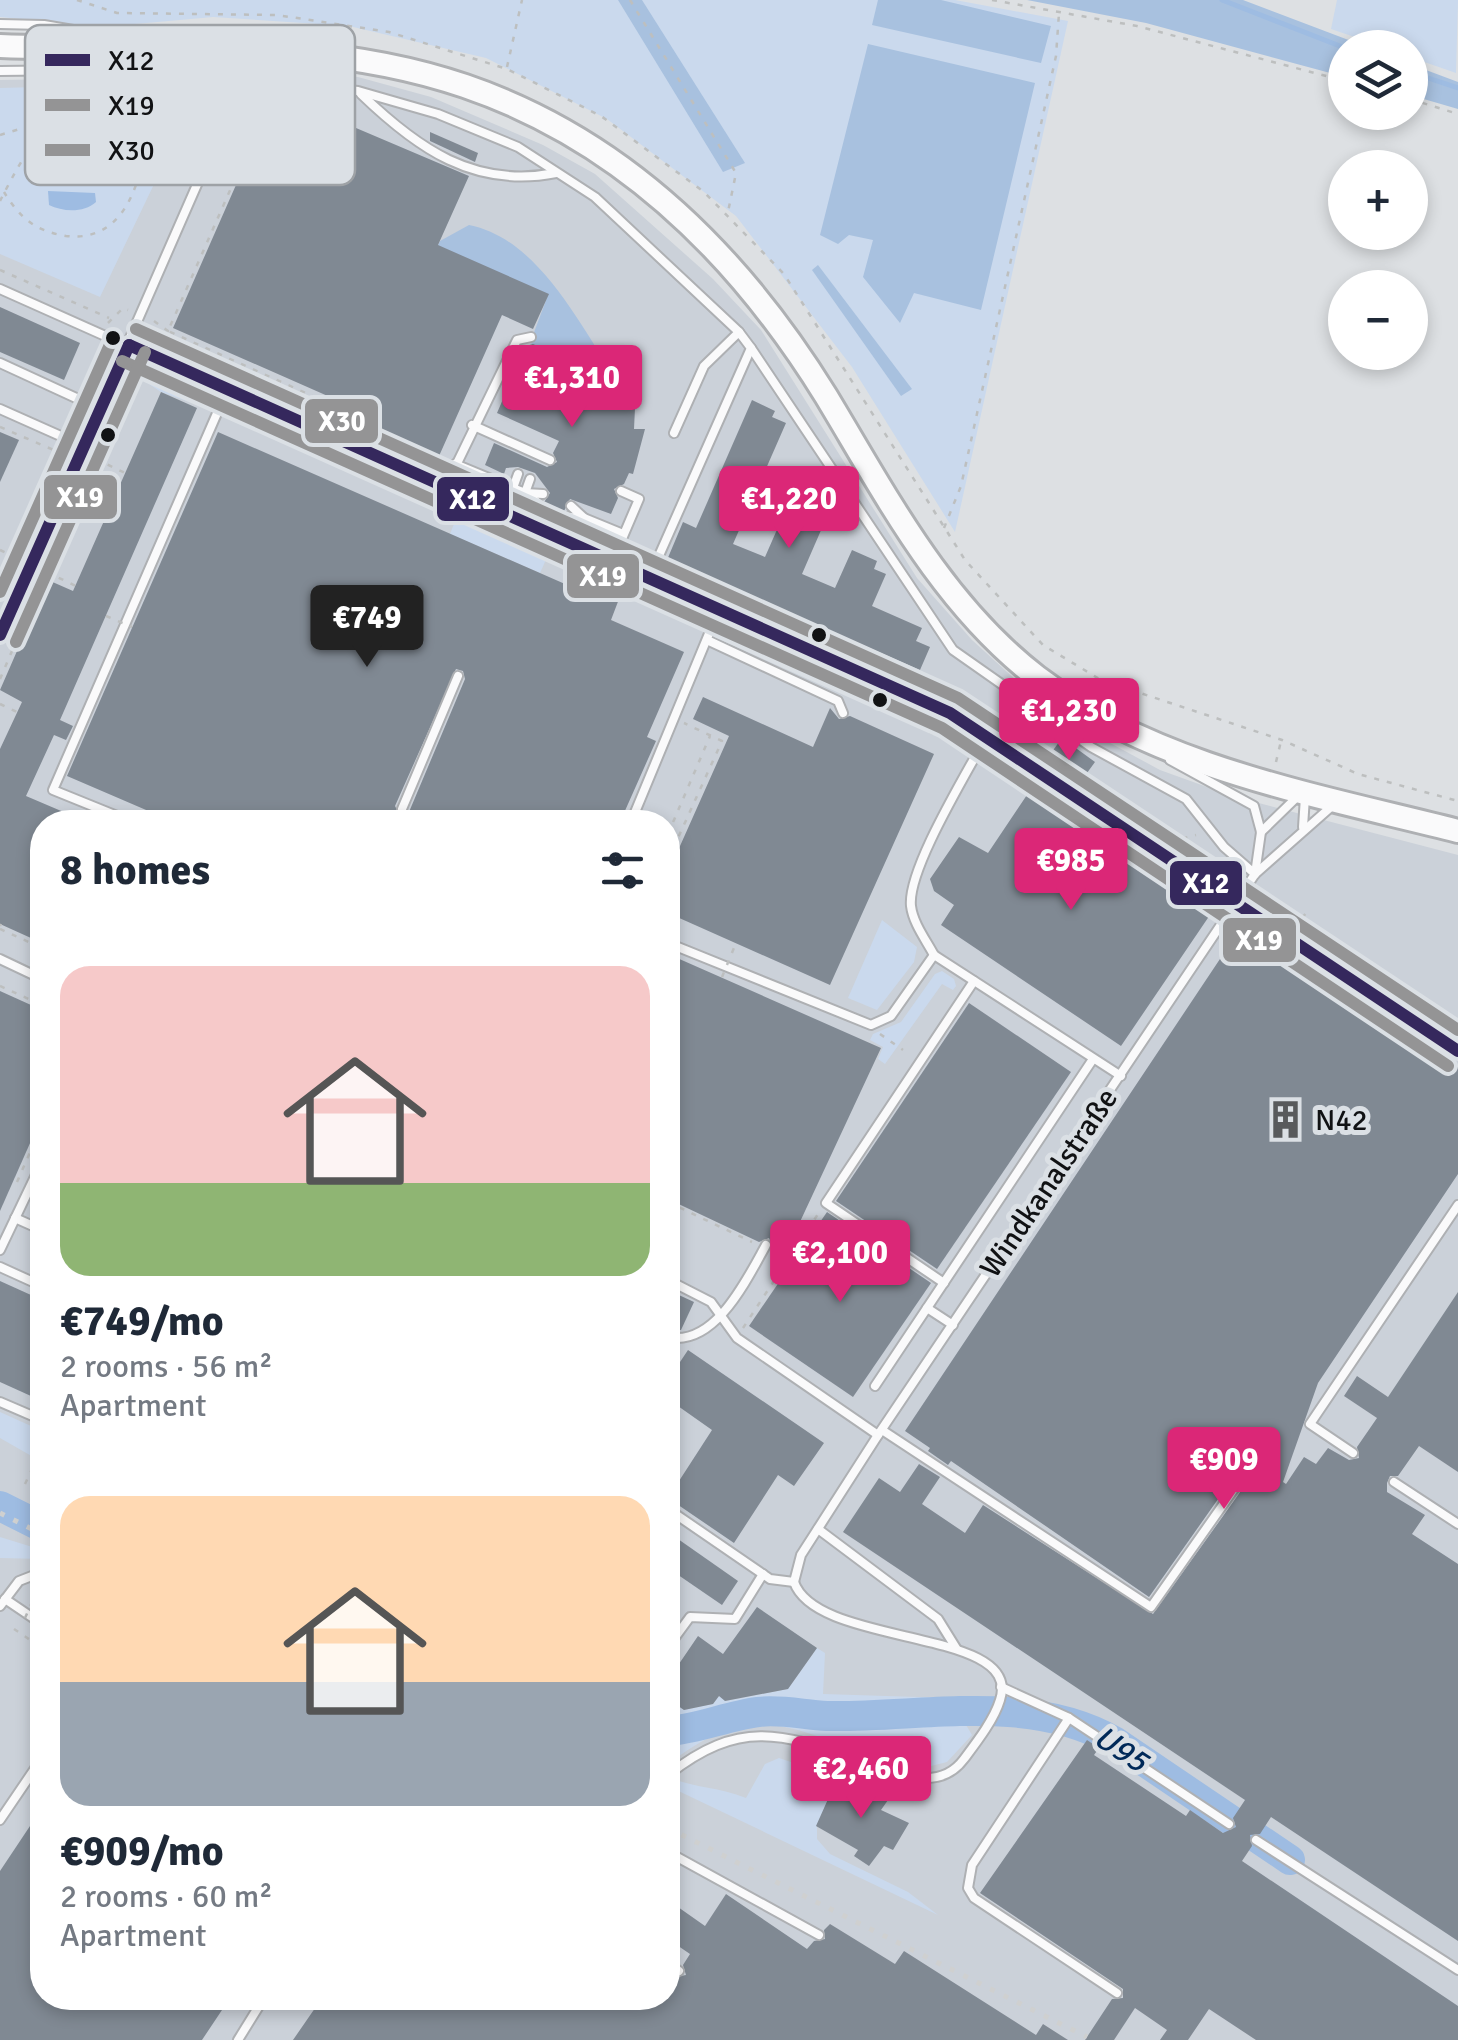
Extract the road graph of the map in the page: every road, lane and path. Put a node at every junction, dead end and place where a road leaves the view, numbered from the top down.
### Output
1 (522, 0) edge
2 (630, 0) edge
3 (992, 0) edge
4 (1059, 13) junction
5 (0, 24) edge
6 (25, 26) edge
7 (355, 61) edge
8 (507, 69) dead end
9 (0, 72) edge
10 (25, 72) edge
11 (1328, 77) edge
12 (355, 91) edge
13 (358, 91) junction
14 (1428, 105) edge
15 (1458, 114) edge
16 (25, 128) edge
17 (0, 135) edge
18 (25, 153) edge
19 (558, 172) junction
20 (138, 185) edge
21 (198, 185) edge
22 (234, 185) edge
23 (4, 192) junction
24 (0, 200) edge
25 (727, 214) dead end
26 (0, 270) edge
27 (0, 289) edge
28 (110, 318) dead end
29 (739, 332) junction
30 (531, 337) dead end
31 (163, 344) dead end
32 (129, 345) junction
33 (751, 348) junction
34 (0, 363) edge
35 (228, 388) junction
36 (0, 408) edge
37 (100, 409) junction
38 (335, 424) dead end
39 (472, 426) junction
40 (0, 427) edge
41 (352, 432) dead end
42 (674, 433) dead end
43 (84, 446) junction
44 (64, 455) dead end
45 (94, 459) dead end
46 (550, 460) dead end
47 (455, 464) junction
48 (125, 473) dead end
49 (518, 474) dead end
50 (530, 479) dead end
51 (446, 486) junction
52 (513, 488) junction
53 (621, 491) dead end
54 (524, 493) junction
55 (540, 499) dead end
56 (571, 506) dead end
57 (567, 516) dead end
58 (584, 518) junction
59 (623, 534) junction
60 (0, 550) edge
61 (613, 560) junction
62 (655, 562) junction
63 (650, 576) junction
64 (76, 586) dead end
65 (720, 607) junction
66 (106, 616) dead end
67 (132, 626) dead end
68 (0, 635) edge
69 (707, 640) junction
70 (458, 676) dead end
71 (897, 687) junction
72 (0, 704) edge
73 (888, 711) dead end
74 (18, 712) dead end
75 (842, 714) dead end
76 (675, 719) junction
77 (710, 736) junction
78 (986, 737) junction
79 (1140, 738) junction
80 (1304, 792) junction
81 (1341, 801) junction
82 (1458, 801) edge
83 (402, 809) dead end
84 (102, 810) edge
85 (635, 810) edge
86 (678, 810) edge
87 (1458, 831) edge
88 (1212, 832) junction
89 (1261, 832) junction
90 (1302, 832) junction
91 (680, 836) edge
92 (1171, 840) dead end
93 (1254, 874) junction
94 (1236, 903) junction
95 (1306, 913) dead end
96 (1296, 924) dead end
97 (0, 926) edge
98 (30, 942) edge
99 (736, 943) dead end
100 (680, 950) edge
101 (934, 955) junction
102 (0, 959) edge
103 (30, 973) edge
104 (722, 977) dead end
105 (974, 981) junction
106 (0, 986) edge
107 (30, 1000) edge
108 (873, 1024) junction
109 (903, 1050) dead end
110 (1458, 1051) edge
111 (1094, 1058) junction
112 (1121, 1076) junction
113 (30, 1153) edge
114 (30, 1187) edge
115 (14, 1188) dead end
116 (1458, 1205) edge
117 (680, 1208) edge
118 (821, 1210) dead end
119 (15, 1218) junction
120 (30, 1225) edge
121 (750, 1241) dead end
122 (766, 1245) dead end
123 (0, 1250) edge
124 (0, 1268) edge
125 (30, 1281) edge
126 (944, 1283) junction
127 (680, 1286) edge
128 (927, 1308) junction
129 (721, 1316) junction
130 (952, 1326) junction
131 (680, 1338) edge
132 (737, 1338) junction
133 (875, 1386) dead end
134 (0, 1402) edge
135 (30, 1415) edge
136 (880, 1432) junction
137 (1270, 1438) dead end
138 (1353, 1453) dead end
139 (30, 1472) edge
140 (28, 1476) joint
141 (1394, 1482) dead end
142 (25, 1484) dead end
143 (680, 1517) edge
144 (1458, 1524) edge
145 (818, 1529) junction
146 (763, 1574) junction
147 (30, 1576) edge
148 (794, 1582) junction
149 (2, 1602) edge
150 (30, 1607) edge
151 (30, 1617) edge
152 (25, 1618) dead end
153 (16, 1630) dead end
154 (680, 1630) edge
155 (30, 1640) edge
156 (956, 1648) junction
157 (1001, 1687) junction
158 (1069, 1718) junction
159 (680, 1767) edge
160 (30, 1776) edge
161 (0, 1820) edge
162 (1229, 1824) dead end
163 (1256, 1840) dead end
164 (680, 1859) edge
165 (819, 1935) dead end
166 (1458, 1970) edge
167 (1117, 1993) dead end
168 (257, 2010) edge
169 (238, 2040) edge

1 - 8 path
2 - 25 path
3 - 4 path
4 - 11 path
4 - 82 path
5 - 6 lane
7 - 79 main road
9 - 10 lane
12 - 13 lane
13 - 19 lane
13 - 19 lane
14 - 15 path
16 - 17 path
18 - 23 path
19 - 29 lane
20 - 23 path
21 - 32 lane
22 - 41 path
23 - 24 path
26 - 28 path
27 - 32 lane
29 - 33 lane
29 - 42 lane
30 - 39 lane
31 - 38 path
32 - 35 lane
32 - 37 lane
33 - 62 lane
33 - 88 lane
34 - 37 lane
35 - 51 lane
35 - 84 lane
36 - 43 lane
37 - 43 lane
39 - 46 lane
39 - 47 lane
40 - 44 path
43 - 68 lane
45 - 48 path
47 - 51 lane
47 - 52 lane
49 - 52 lane
50 - 54 lane
51 - 61 lane
52 - 54 lane
53 - 59 lane
54 - 55 lane
56 - 58 lane
57 - 58 lane
58 - 59 lane
59 - 61 lane
60 - 64 path, bridge
61 - 63 lane
62 - 63 lane
62 - 71 path
63 - 65 lane
65 - 69 lane
65 - 71 lane
66 - 67 path, bridge
69 - 75 lane
69 - 76 lane
70 - 83 lane
71 - 73 path
71 - 78 lane
72 - 74 path
76 - 77 path
76 - 85 lane
77 - 86 path
77 - 91 path
78 - 94 lane
78 - 101 lane
79 - 80 main road
79 - 89 lane
80 - 81 main road
80 - 89 lane
80 - 90 lane
81 - 87 main road
81 - 90 lane
88 - 92 path
88 - 93 lane
89 - 93 lane
90 - 93 lane
93 - 94 lane, Windkanalstraße
94 - 110 lane
94 - 112 lane, Windkanalstraße
95 - 96 path
97 - 98 path
99 - 104 path, bridge
100 - 108 lane
101 - 105 lane
101 - 108 lane
102 - 103 lane
105 - 111 lane
105 - 126 lane
106 - 107 path
108 - 109 path
111 - 112 lane
111 - 126 lane
112 - 130 lane, Windkanalstraße
113 - 115 path
114 - 119 lane
116 - 138 lane
117 - 121 path
118 - 132 path
119 - 120 lane
119 - 123 lane
122 - 129 lane
124 - 125 lane
126 - 128 lane
127 - 129 lane
128 - 130 lane
128 - 133 lane
129 - 131 lane
129 - 132 lane
130 - 136 lane, Windkanalstraße
132 - 136 lane
134 - 135 lane
136 - 137 lane
136 - 145 lane, Windkanalstraße
139 - 140 path
140 - 142 path
141 - 144 lane
143 - 146 lane
145 - 148 lane, Windkanalstraße
145 - 156 lane
146 - 148 lane
146 - 154 lane
147 - 149 lane
148 - 156 lane
149 - 151 lane
150 - 152 path, bridge
153 - 155 path
156 - 157 lane
157 - 158 lane
157 - 159 lane
158 - 162 lane
158 - 167 lane
160 - 161 lane
163 - 166 lane
164 - 165 lane
168 - 169 lane

